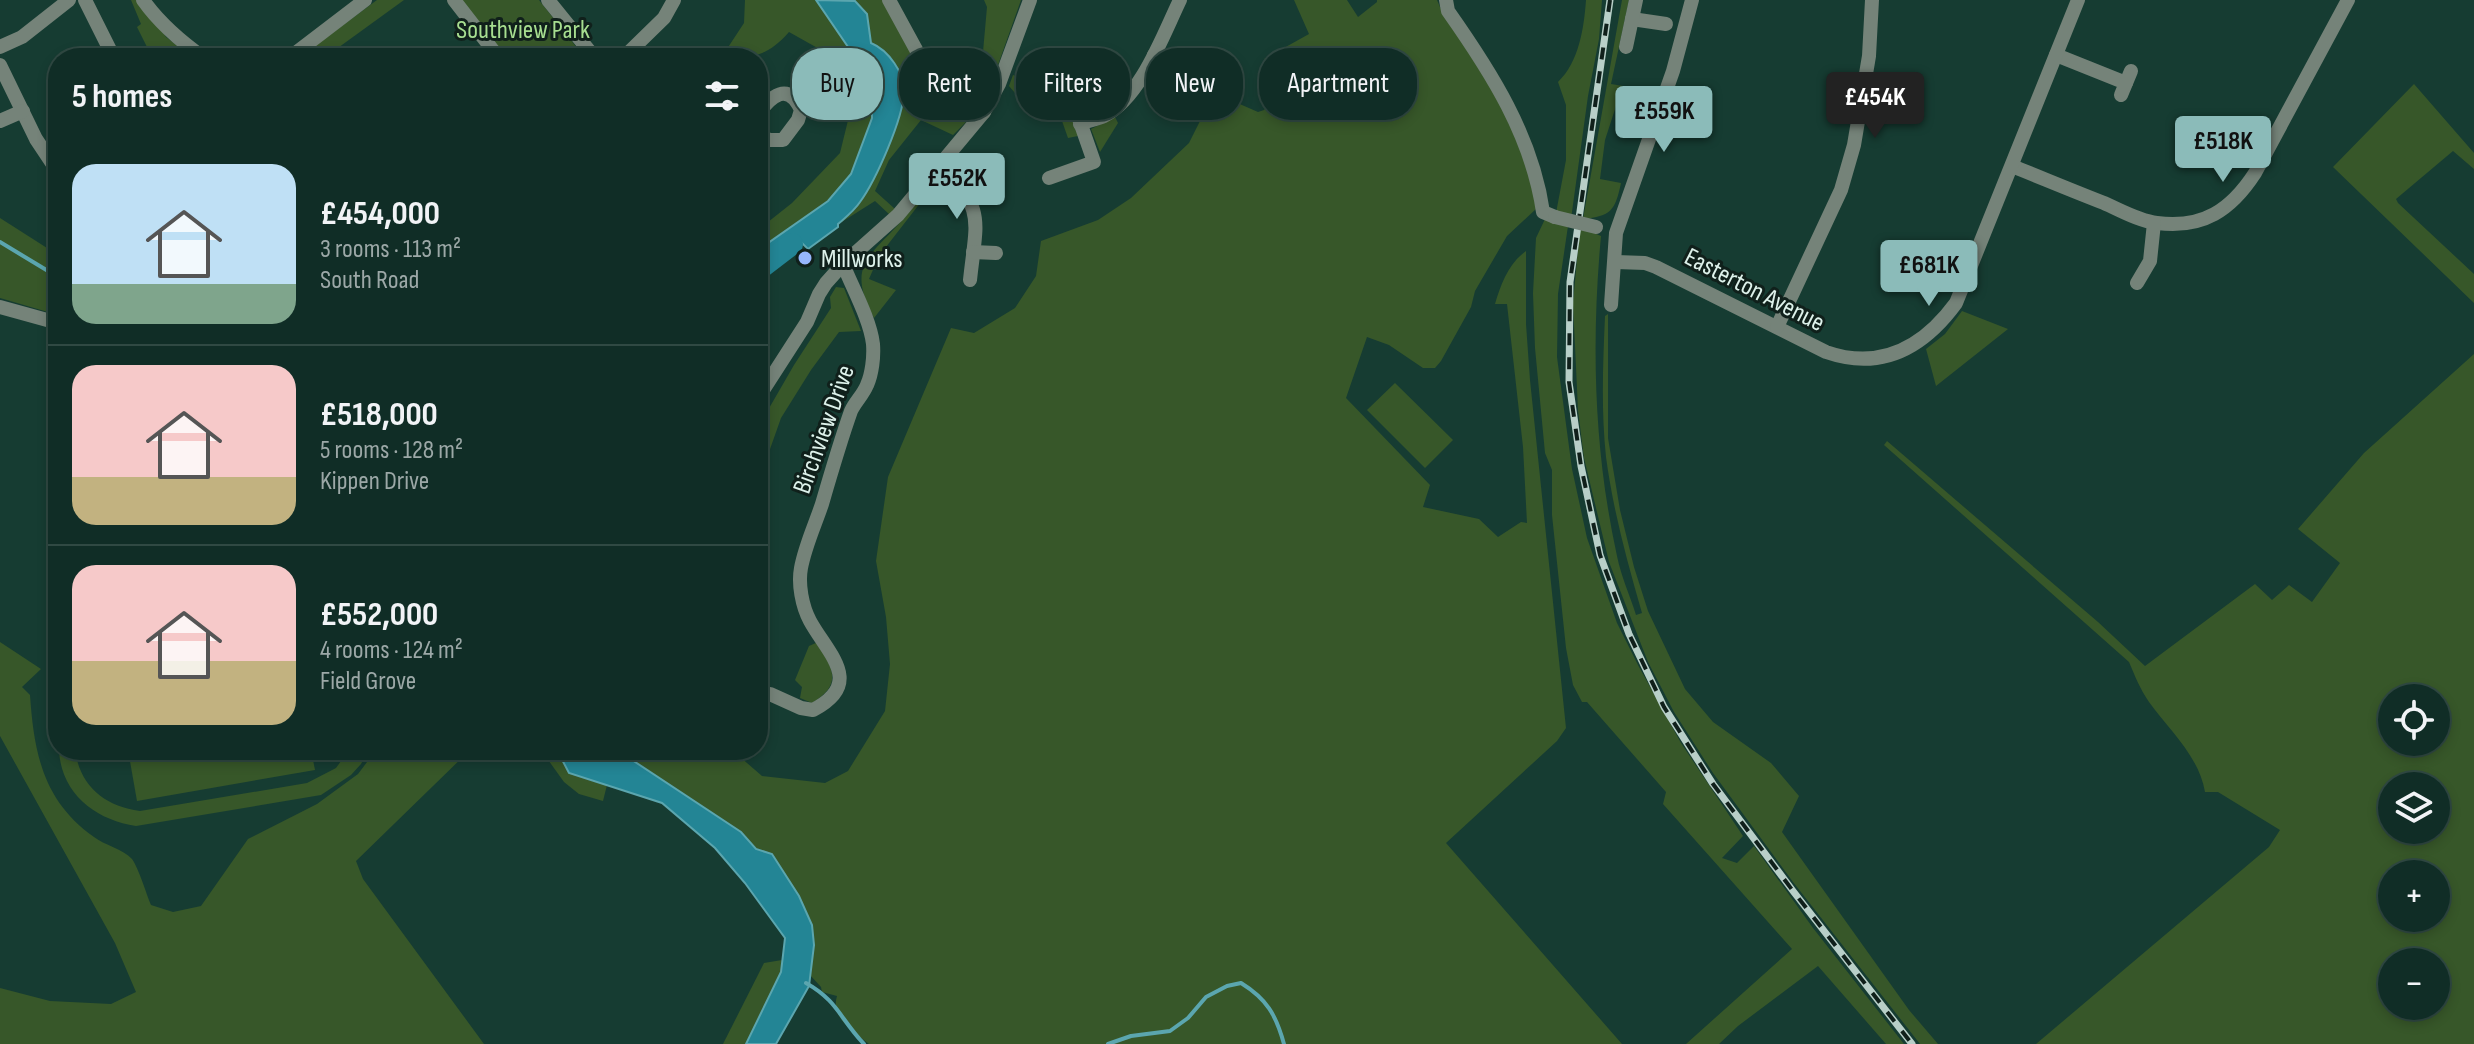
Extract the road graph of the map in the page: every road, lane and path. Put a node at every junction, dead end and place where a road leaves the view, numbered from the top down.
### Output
1 (69, 0) edge
2 (85, 0) edge
3 (143, 0) edge
4 (365, 0) edge
5 (454, 0) edge
6 (548, 0) edge
7 (674, 0) edge
8 (889, 0) edge
9 (1030, 0) edge
10 (1180, 0) edge
11 (1446, 0) edge
12 (1636, 0) edge
13 (1692, 0) edge
14 (1872, 0) edge
15 (2078, 0) edge
16 (2348, 0) edge
17 (1632, 19) junction
18 (1666, 24) dead end
19 (0, 47) edge
20 (1626, 47) dead end
21 (109, 48) edge
22 (190, 48) edge
23 (303, 48) edge
24 (491, 48) edge
25 (587, 48) edge
26 (633, 48) edge
27 (915, 48) edge
28 (1157, 48) edge
29 (2056, 55) junction
30 (0, 65) edge
31 (1146, 68) edge
32 (1000, 81) edge
33 (2126, 83) dead end
34 (768, 101) edge
35 (23, 111) junction
36 (977, 120) edge
37 (1079, 120) edge
38 (0, 121) edge
39 (1080, 124) junction
40 (768, 140) edge
41 (48, 157) edge
42 (940, 163) junction
43 (2012, 166) junction
44 (1049, 178) dead end
45 (2154, 223) junction
46 (1616, 233) junction
47 (973, 252) junction
48 (996, 253) dead end
49 (1616, 262) junction
50 (843, 264) junction
51 (970, 280) dead end
52 (2137, 283) dead end
53 (1611, 305) dead end
54 (0, 307) edge
55 (48, 320) edge
56 (1777, 327) junction
57 (768, 382) edge
58 (796, 687) dead end
59 (770, 694) dead end
60 (789, 703) junction

1 - 19 street
2 - 21 street
3 - 22 street
4 - 23 street
5 - 24 street
6 - 25 street
7 - 26 street
8 - 27 street
9 - 32 street
10 - 28 street
11 - 46 street, bridge
12 - 17 street
13 - 46 street
14 - 56 street
15 - 29 street, Easterton Avenue
16 - 45 street
17 - 18 street
17 - 20 street
29 - 33 street
29 - 43 street, Easterton Avenue
30 - 35 street
31 - 39 street
34 - 40 street
35 - 38 street
35 - 41 street
36 - 42 street
37 - 39 street
39 - 44 street
42 - 47 street
42 - 50 street
43 - 45 street
43 - 56 street, Easterton Avenue
45 - 52 street
46 - 49 street
47 - 48 street
47 - 51 street
49 - 53 street
49 - 56 street, Easterton Avenue
50 - 57 street
50 - 60 street, Birchview Drive
54 - 55 street
58 - 60 street
59 - 60 street, Birchview Drive

